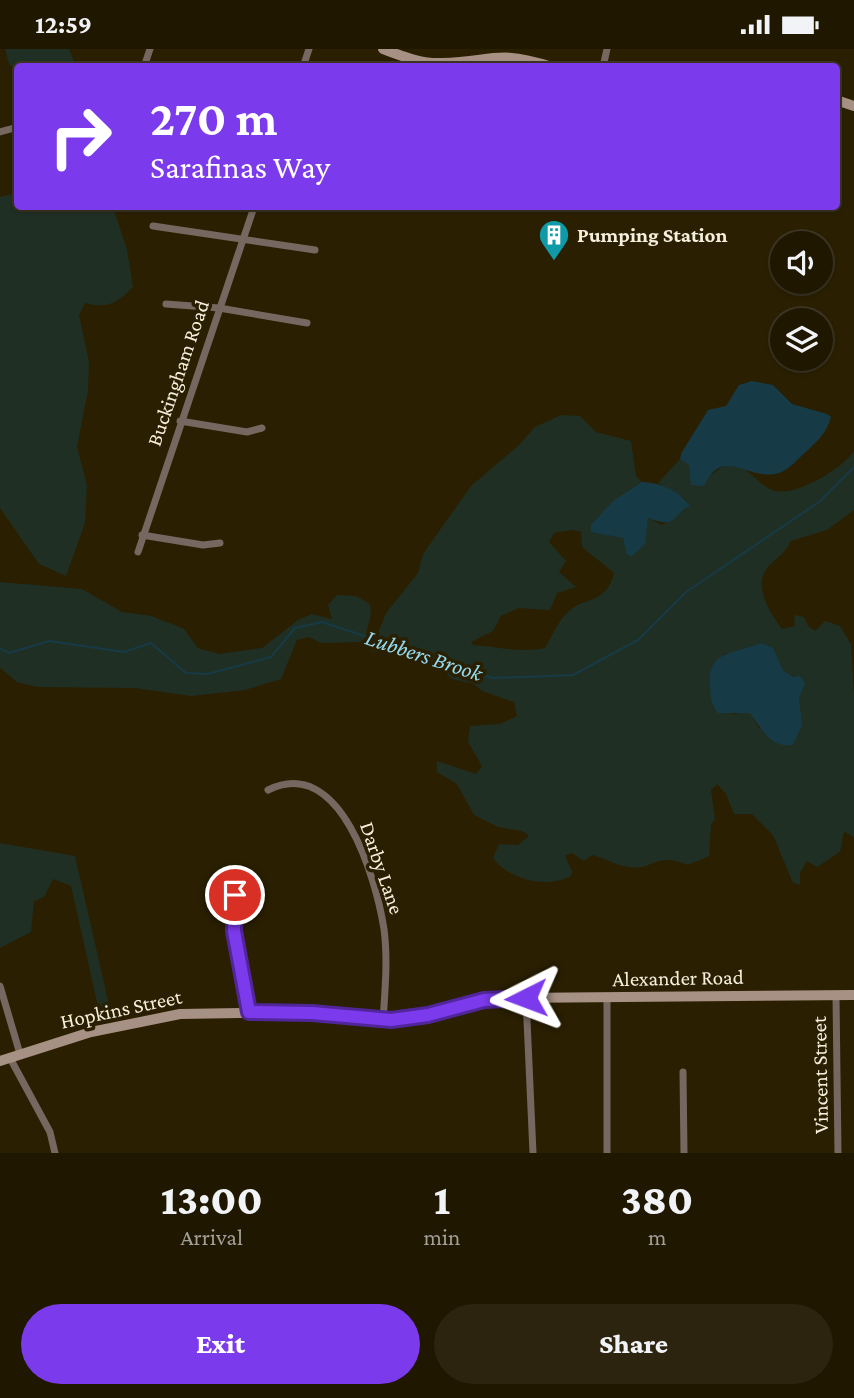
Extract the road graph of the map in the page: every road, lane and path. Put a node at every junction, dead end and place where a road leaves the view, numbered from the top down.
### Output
1 (383, 49) edge
2 (437, 63) edge
3 (437, 63) edge
4 (542, 63) edge
5 (253, 210) edge
6 (153, 226) dead end
7 (242, 241) junction
8 (315, 250) dead end
9 (166, 304) dead end
10 (219, 308) junction
11 (307, 323) dead end
12 (180, 421) junction
13 (262, 428) dead end
14 (142, 535) junction
15 (220, 543) dead end
16 (138, 552) dead end
17 (268, 790) dead end
18 (236, 880) dead end
19 (0, 986) edge
20 (854, 995) edge
21 (836, 996) junction
22 (526, 998) junction
23 (607, 998) junction
24 (503, 999) joint
25 (249, 1012) junction
26 (383, 1021) junction
27 (10, 1058) edge
28 (683, 1072) dead end
29 (55, 1153) edge
30 (533, 1153) edge
31 (607, 1153) edge
32 (684, 1153) edge
33 (838, 1153) edge

1 - 3 street
2 - 4 street
5 - 7 street, Buckingham Road
6 - 7 street
7 - 8 street
7 - 10 street, Buckingham Road
9 - 10 street
10 - 11 street
10 - 12 street, Buckingham Road
12 - 13 street
12 - 14 street, Buckingham Road
14 - 15 street
14 - 16 street, Buckingham Road
17 - 26 street, Darby Lane
18 - 25 street
19 - 27 street
20 - 21 street, Alexander Road
21 - 23 street, Alexander Road
21 - 33 street, Vincent Street
22 - 23 street, Alexander Road
22 - 24 street, Alexander Road
22 - 30 street
23 - 31 street
24 - 26 street, Hopkins Street
25 - 26 street, Hopkins Street
25 - 27 street, Hopkins Street
27 - 29 street
28 - 32 street

